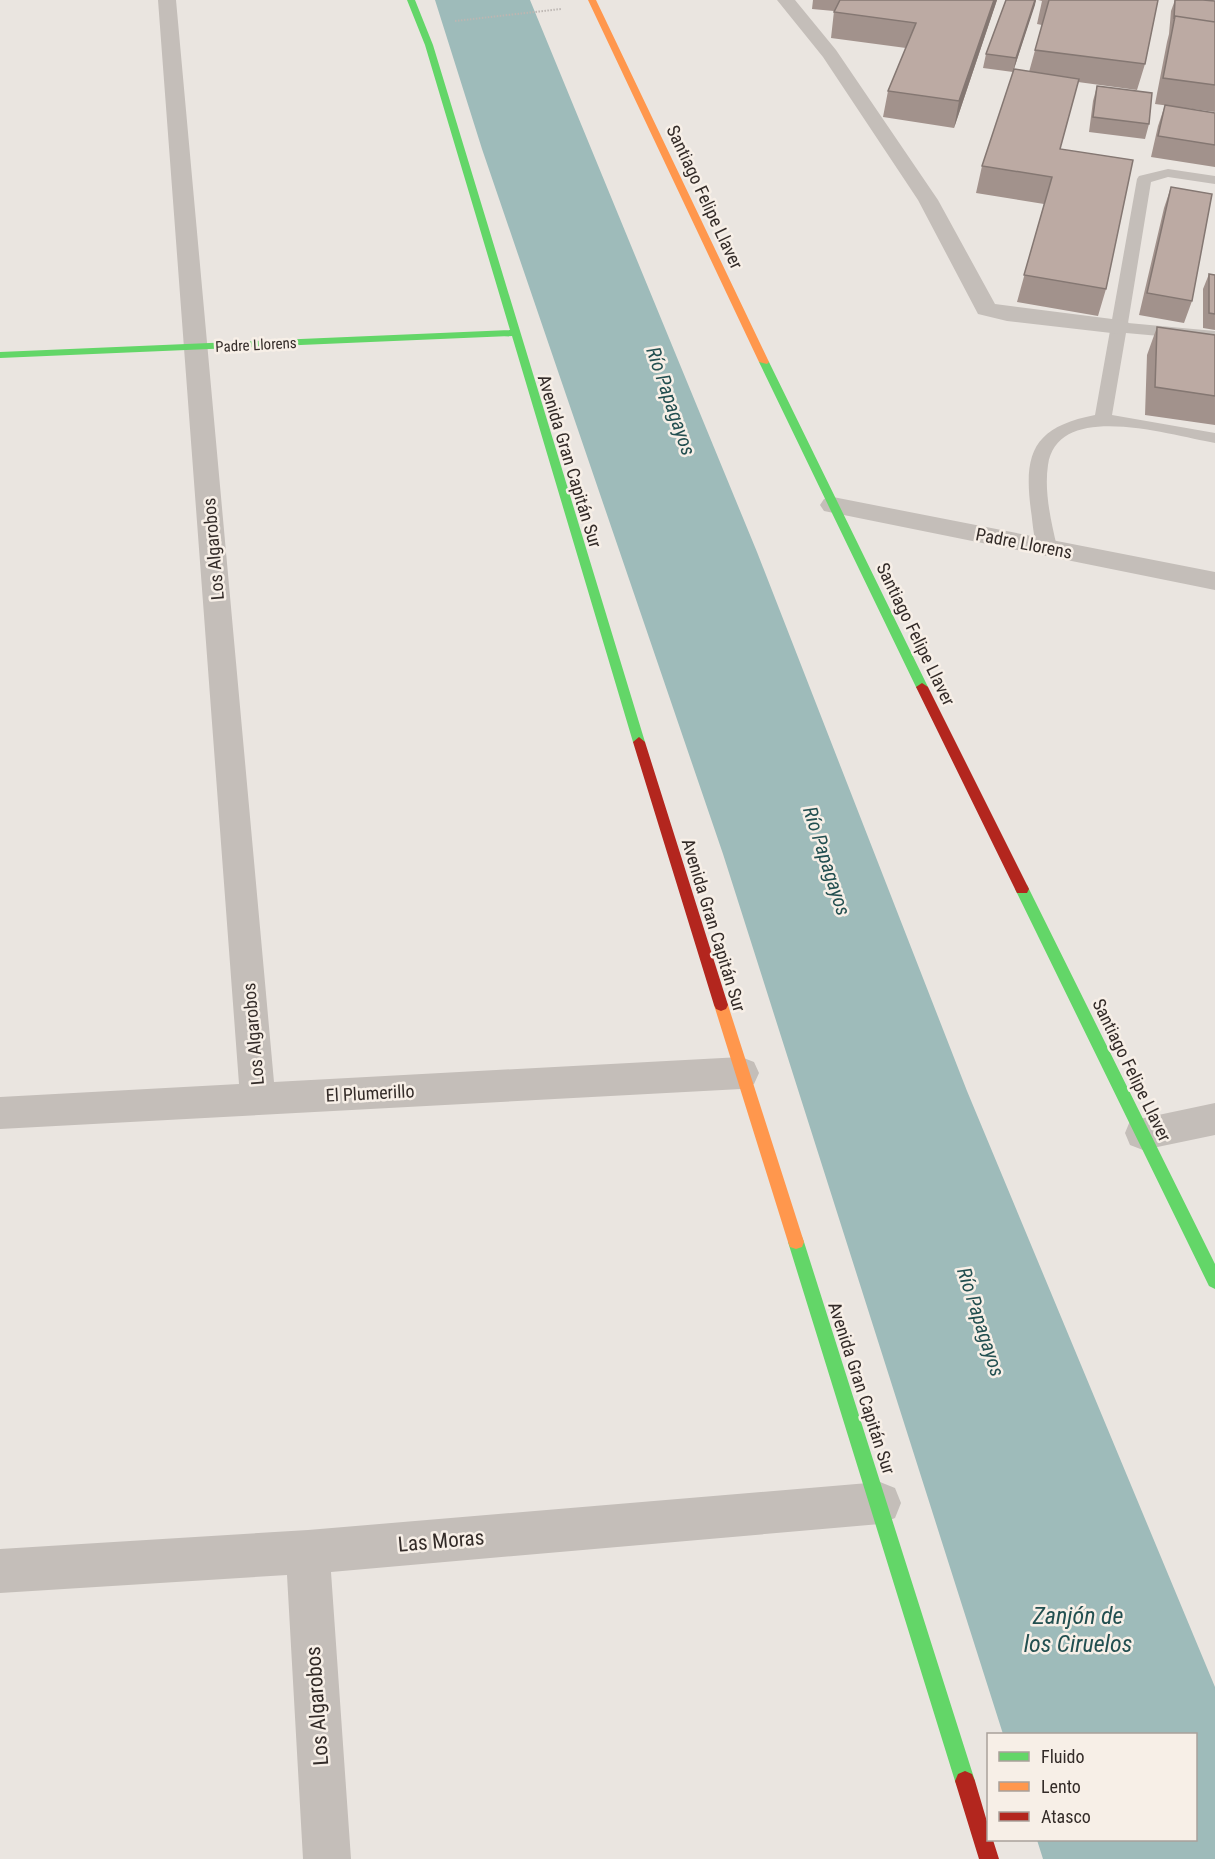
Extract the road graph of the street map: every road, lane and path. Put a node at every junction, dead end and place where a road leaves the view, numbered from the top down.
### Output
1 (167, 0) edge
2 (411, 0) edge
3 (592, 0) edge
4 (786, 0) edge
5 (568, 8) dead end
6 (463, 20) dead end
7 (1215, 180) edge
8 (1120, 327) junction
9 (511, 333) junction
10 (1215, 336) edge
11 (196, 347) junction
12 (0, 355) edge
13 (1103, 419) junction
14 (1215, 438) edge
15 (833, 505) junction
16 (1047, 547) junction
17 (1215, 581) edge
18 (741, 1073) junction
19 (258, 1099) junction
20 (0, 1113) edge
21 (1215, 1119) edge
22 (1143, 1133) junction
23 (1215, 1281) edge
24 (880, 1503) junction
25 (308, 1552) junction
26 (0, 1571) edge
27 (327, 1859) edge
28 (989, 1859) edge

1 - 11 street, Los Algarobos
2 - 9 street, Avenida Gran Capitán Sur
3 - 15 street, Santiago Felipe Llaver
4 - 8 street
5 - 6 path
7 - 8 lane
8 - 10 lane
8 - 13 lane
9 - 11 street, Padre Llorens
9 - 18 street, Avenida Gran Capitán Sur
11 - 12 street, Padre Llorens
11 - 19 street, Los Algarobos
13 - 14 lane
13 - 16 lane
15 - 16 street, Padre Llorens
15 - 22 street, Santiago Felipe Llaver
16 - 17 street, Padre Llorens
18 - 19 street, El Plumerillo
18 - 24 street, Avenida Gran Capitán Sur
19 - 20 street, El Plumerillo
21 - 22 street
22 - 23 street, Santiago Felipe Llaver
24 - 25 street, Las Moras
24 - 28 street, Avenida Gran Capitán Sur
25 - 26 street, Las Moras
25 - 27 street, Los Algarobos

